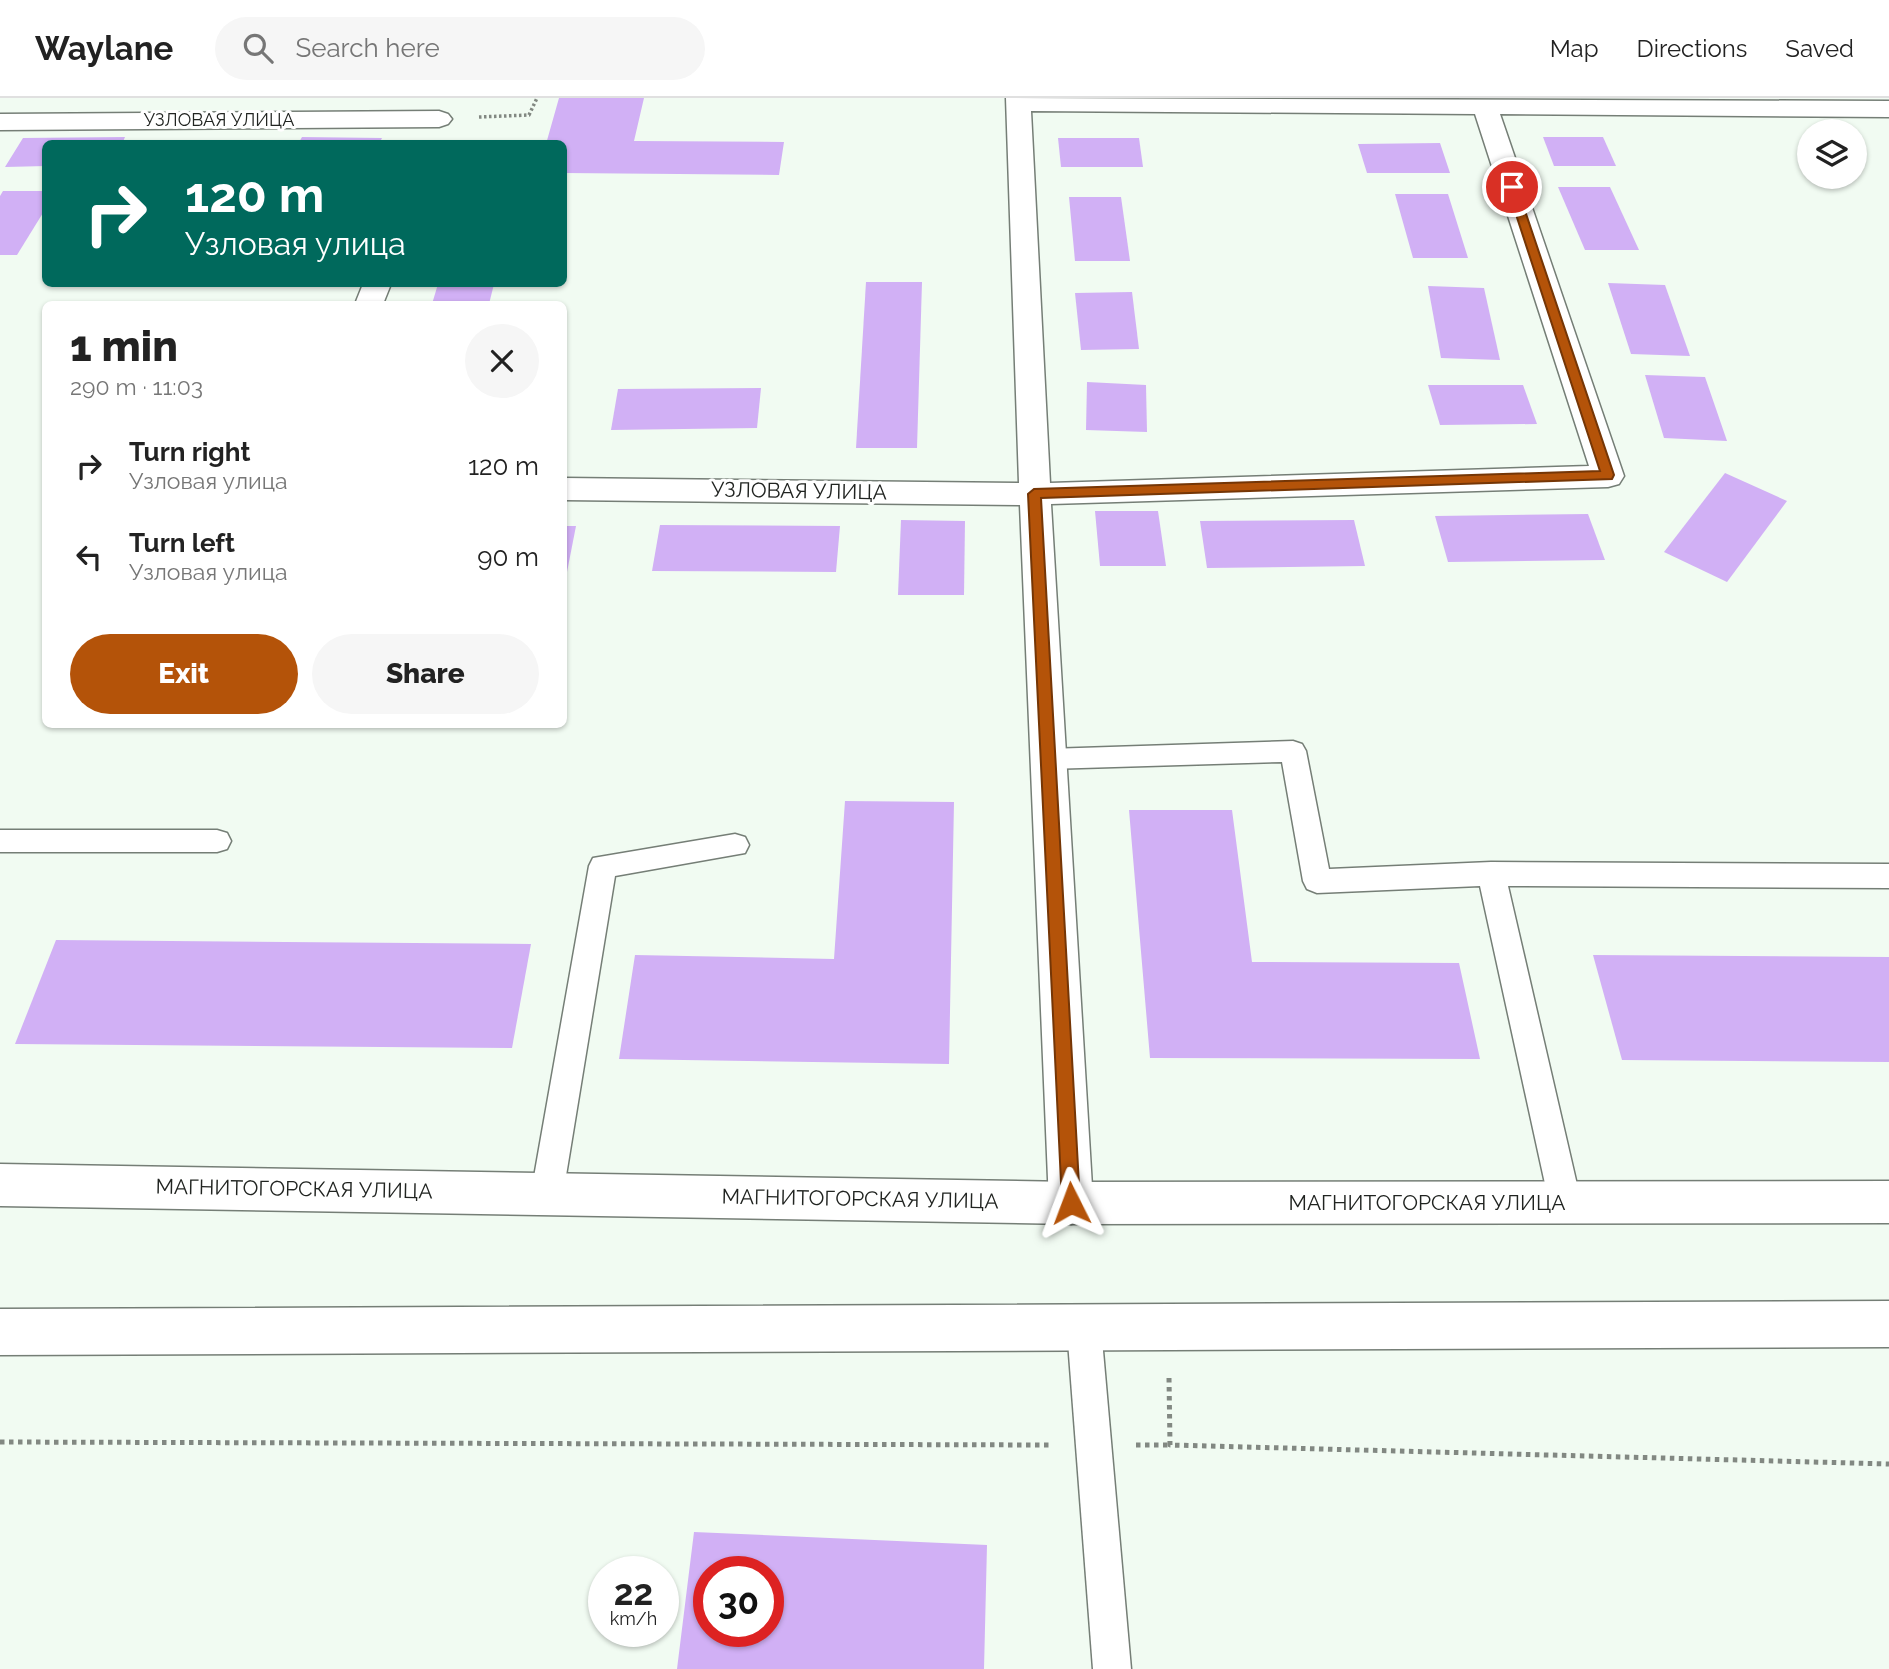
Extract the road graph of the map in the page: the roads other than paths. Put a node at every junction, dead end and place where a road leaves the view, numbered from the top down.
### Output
1 (1018, 100) edge
2 (442, 108) edge
3 (1486, 108) junction
4 (1889, 109) edge
5 (0, 122) edge
6 (430, 140) edge
7 (567, 489) edge
8 (1034, 494) junction
9 (1048, 760) junction
10 (0, 841) edge
11 (217, 841) dead end
12 (736, 845) dead end
13 (1491, 874) junction
14 (1889, 876) edge
15 (0, 1185) edge
16 (547, 1194) junction
17 (1565, 1202) junction
18 (1889, 1202) edge
19 (1071, 1203) junction
20 (1889, 1324) edge
21 (1084, 1328) junction
22 (0, 1332) edge
23 (1112, 1669) edge

1 - 3 street
1 - 8 street
2 - 5 street, УЗЛОВАЯ УЛИЦА
2 - 6 street
3 - 4 street
3 - 8 street, УЗЛОВАЯ УЛИЦА
7 - 8 street, УЗЛОВАЯ УЛИЦА
8 - 9 street
9 - 13 lane
9 - 19 street
10 - 11 lane
12 - 16 lane
13 - 14 lane
13 - 17 lane
15 - 16 street, МАГНИТОГОРСКАЯ УЛИЦА
16 - 19 street, МАГНИТОГОРСКАЯ УЛИЦА
17 - 18 street, МАГНИТОГОРСКАЯ УЛИЦА
17 - 19 street, МАГНИТОГОРСКАЯ УЛИЦА
20 - 21 street
21 - 22 street
21 - 23 lane

